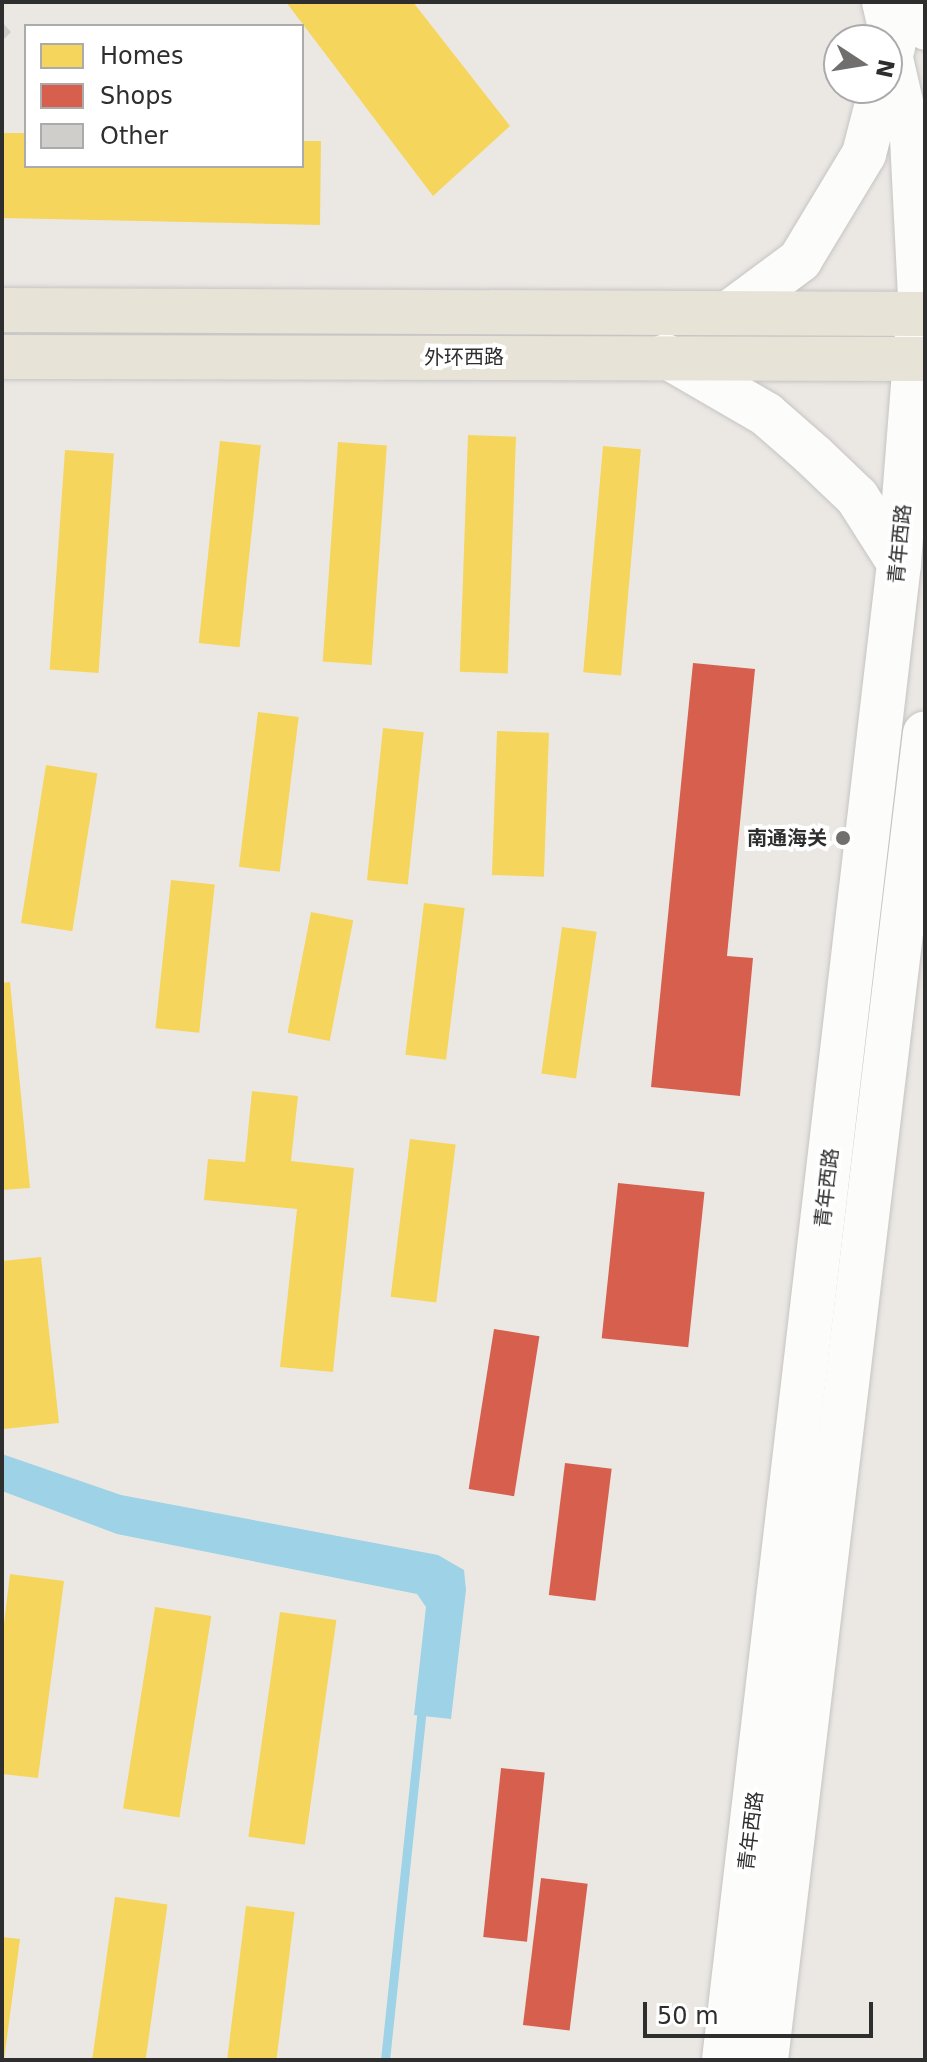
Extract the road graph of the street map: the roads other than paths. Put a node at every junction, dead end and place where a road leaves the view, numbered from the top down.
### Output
1 (881, 2) edge
2 (903, 2) edge
3 (891, 24) edge
4 (903, 24) edge
5 (903, 60) edge
6 (877, 104) edge
7 (2, 310) edge
8 (729, 313) junction
9 (922, 314) edge
10 (666, 356) junction
11 (2, 357) edge
12 (921, 359) edge
13 (899, 563) junction
14 (925, 733) edge
15 (724, 2060) edge
16 (766, 2060) edge

1 - 3 street
2 - 4 street
5 - 9 street
6 - 8 main road
7 - 8 main road
8 - 9 main road
9 - 12 main road, 青年西路
10 - 11 main road, 外环西路
10 - 12 main road, 外环西路
10 - 13 main road
12 - 13 main road, 青年西路
13 - 15 main road, 青年西路
14 - 16 main road, 青年西路

